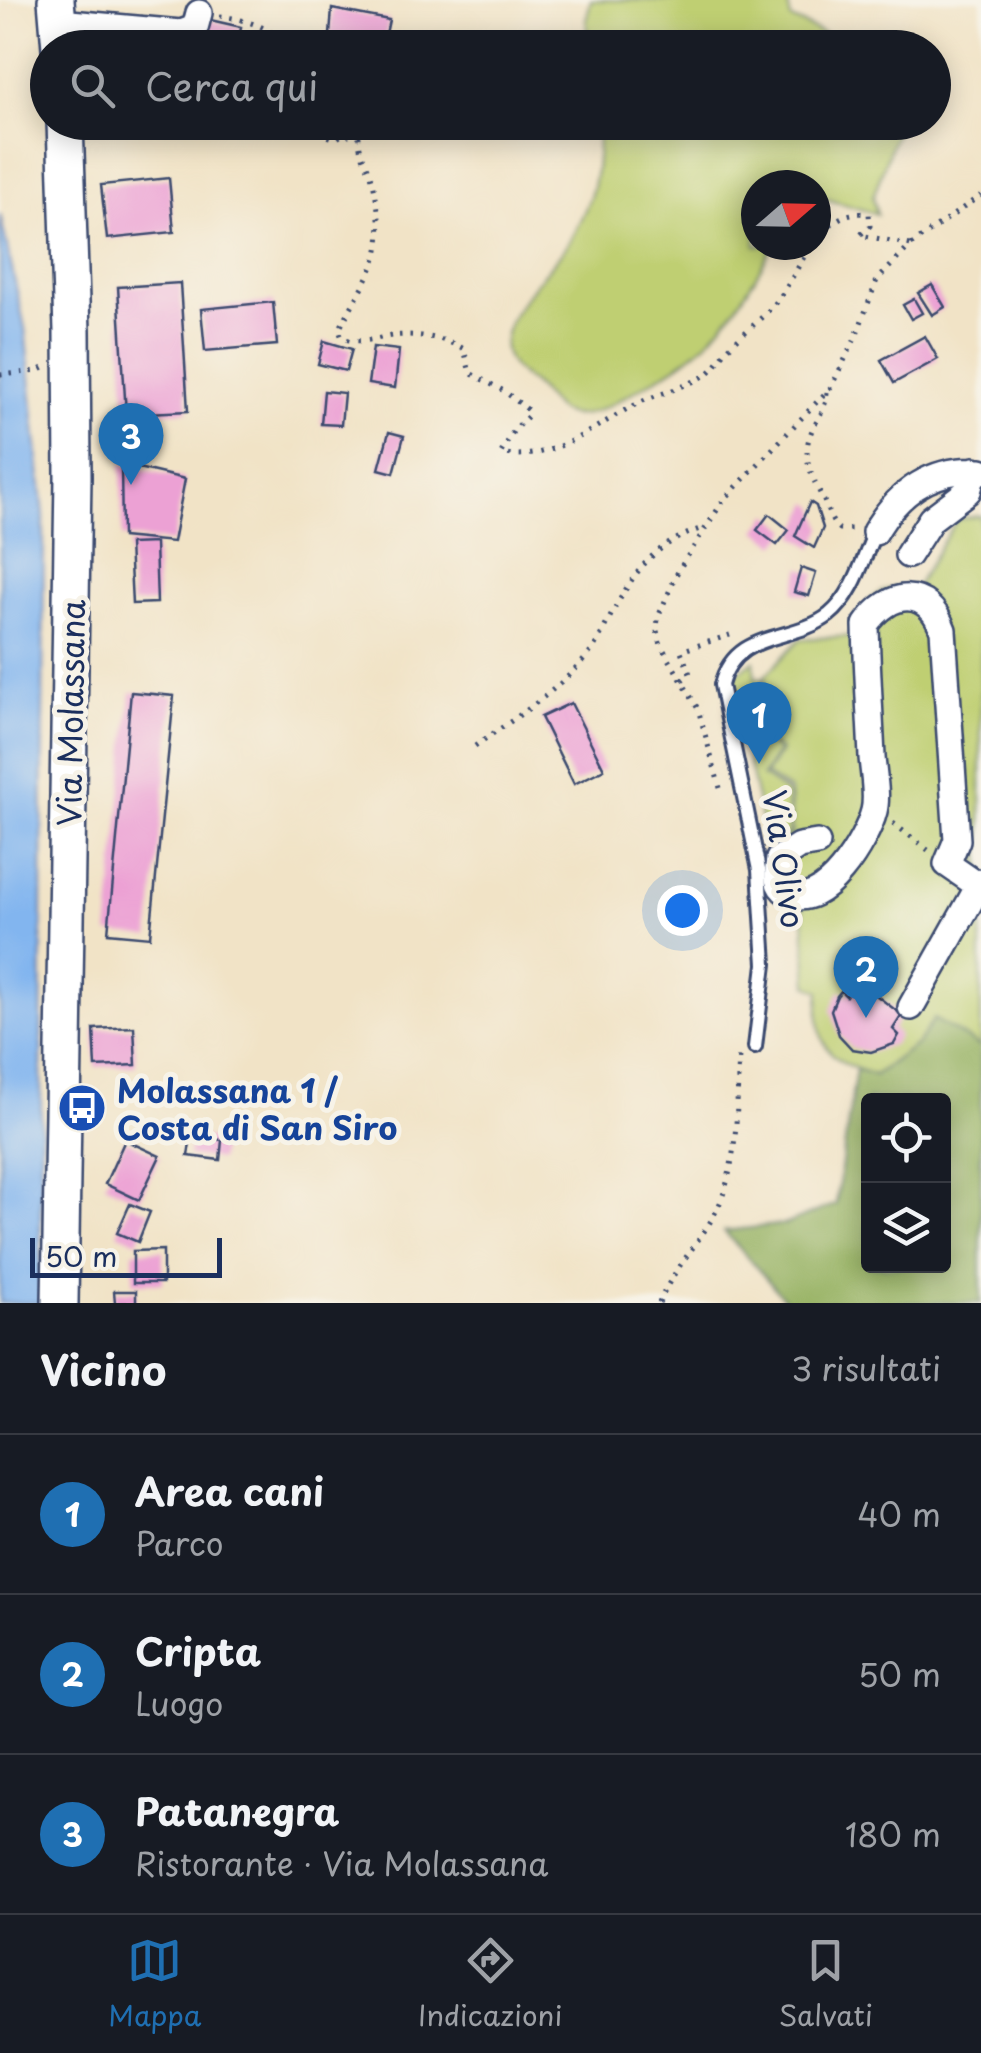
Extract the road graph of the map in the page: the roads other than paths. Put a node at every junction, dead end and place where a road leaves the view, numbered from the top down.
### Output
1 (199, 13) road end
2 (55, 15) edge
3 (160, 30) edge
4 (189, 30) edge
5 (65, 140) edge
6 (978, 470) edge
7 (875, 532) joint
8 (908, 555) dead end
9 (817, 843) dead end
10 (980, 884) edge
11 (911, 1007) dead end
12 (755, 1047) dead end
13 (60, 1303) edge

1 - 4 street
2 - 3 street
5 - 13 main road, Via Molassana
6 - 7 street
6 - 8 street
7 - 12 lane, Via Olivo
9 - 10 street
10 - 11 street

